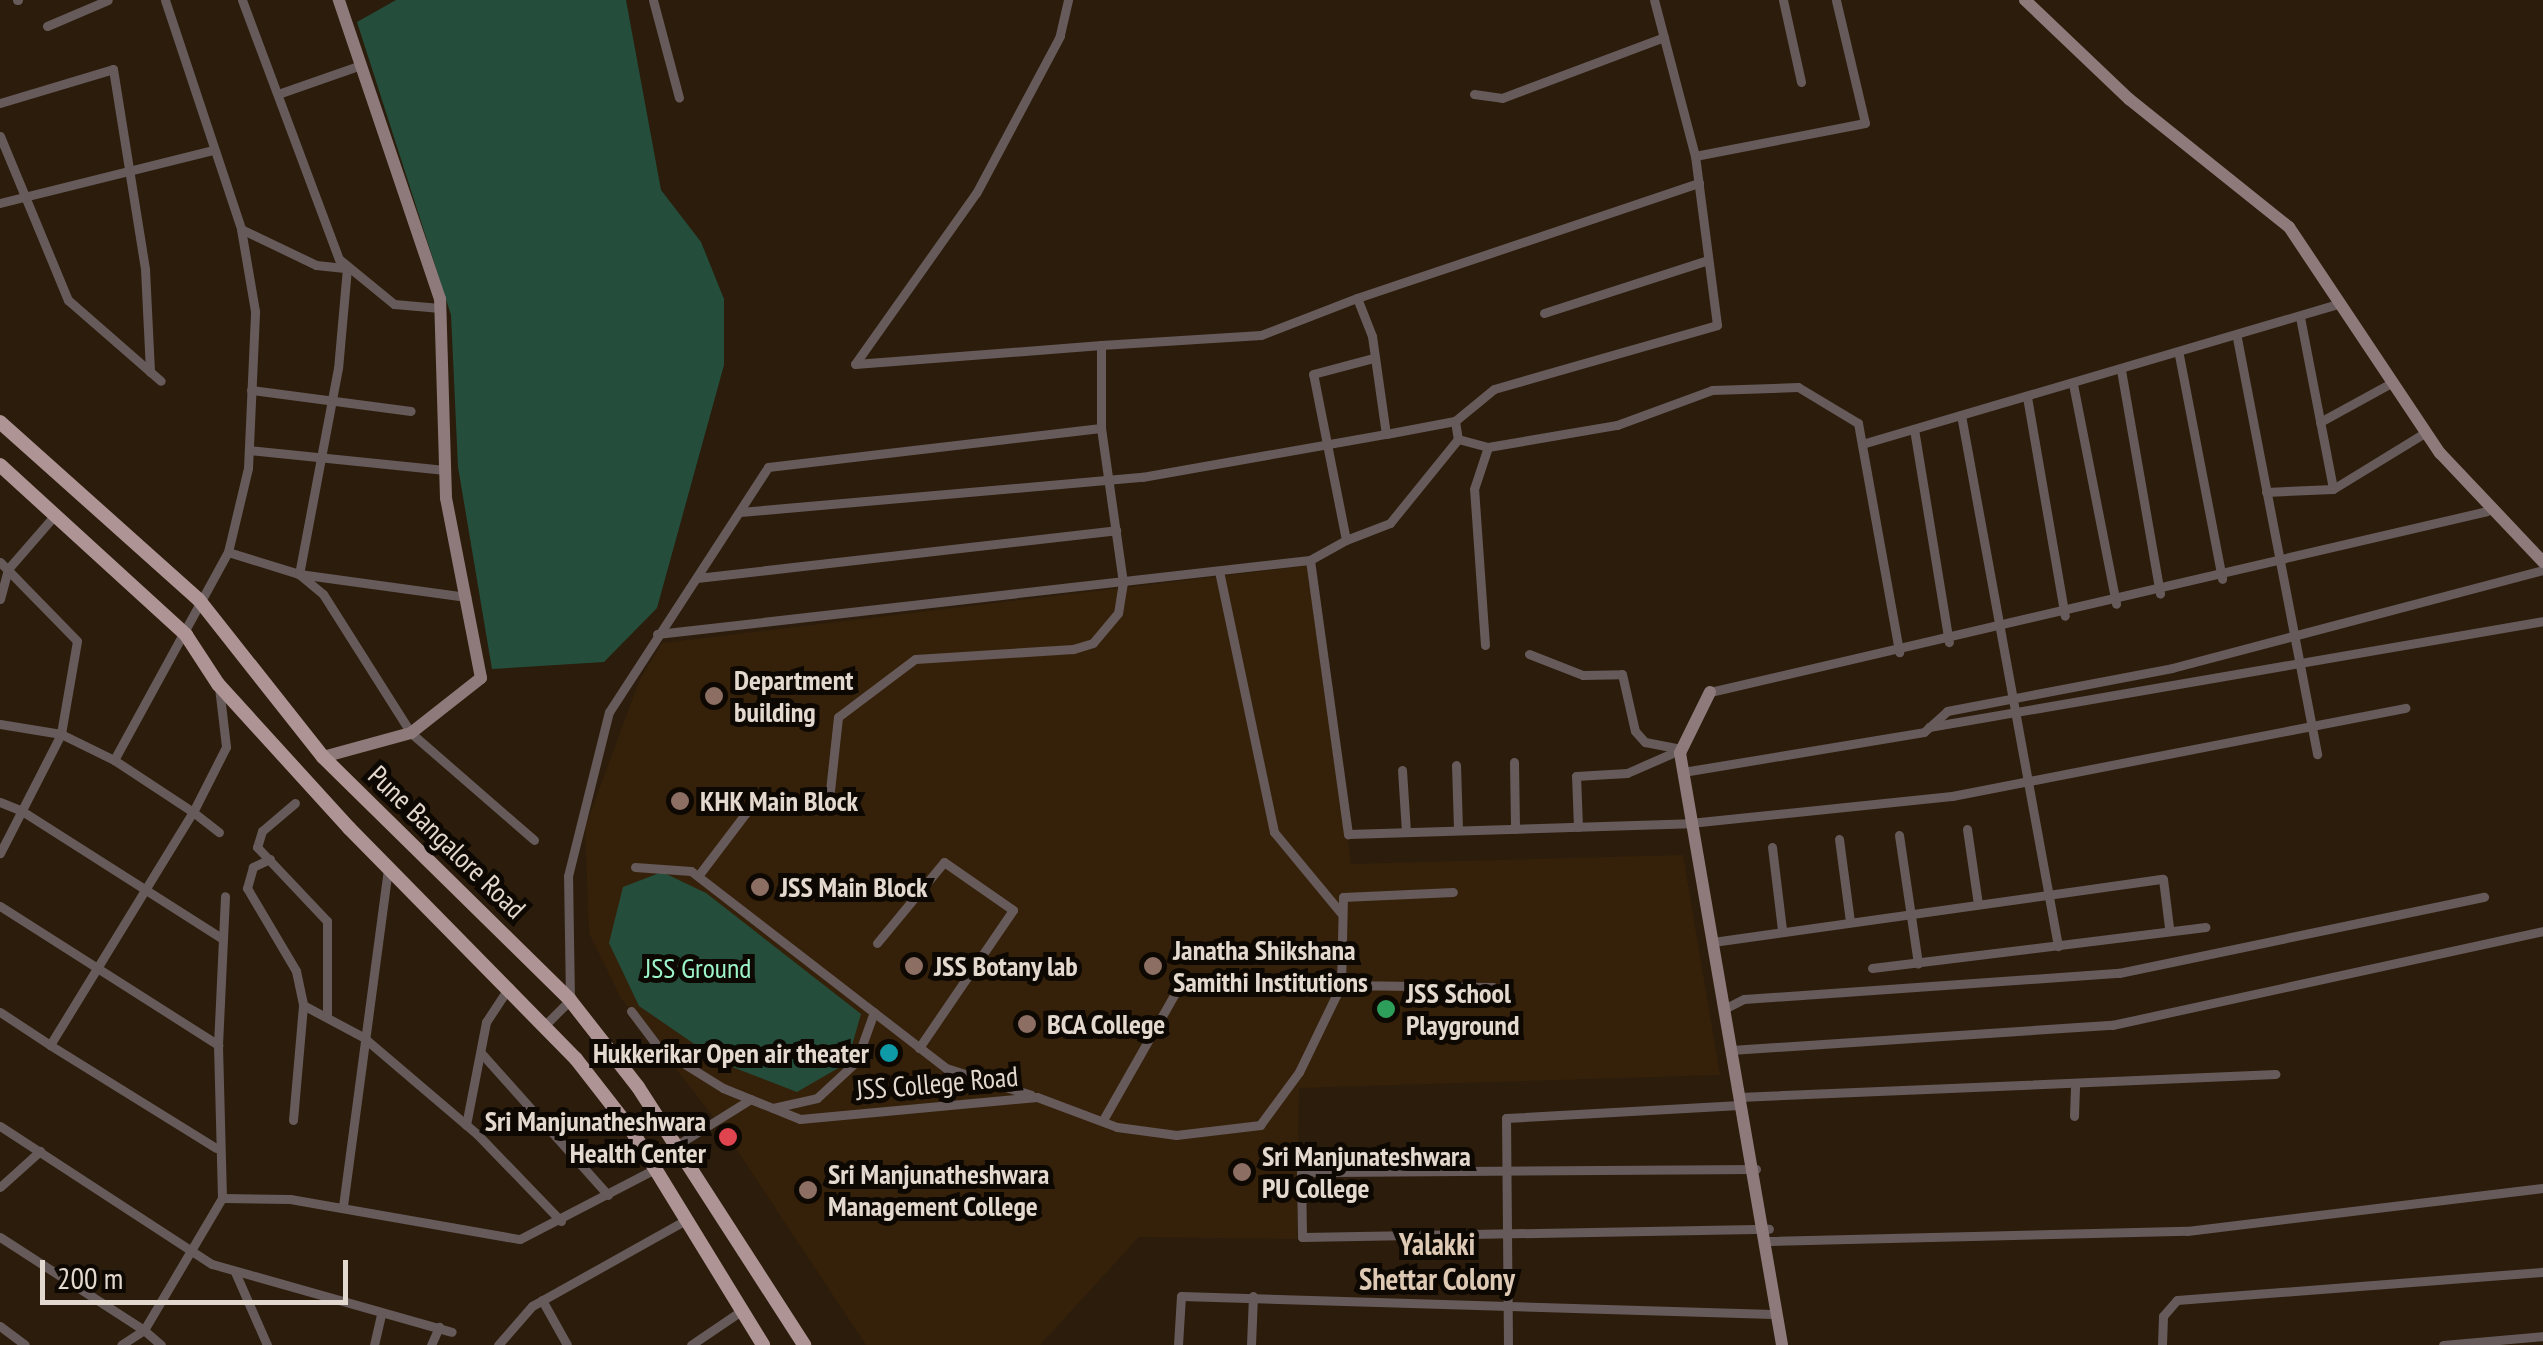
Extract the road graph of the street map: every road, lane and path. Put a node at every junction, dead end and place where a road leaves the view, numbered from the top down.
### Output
1 (108, 0) edge
2 (165, 0) edge
3 (242, 0) edge
4 (338, 0) edge
5 (652, 0) edge
6 (1068, 0) edge
7 (1654, 0) edge
8 (1783, 0) edge
9 (1836, 0) edge
10 (2025, 0) edge
11 (47, 26) dead end
12 (1664, 37) junction
13 (361, 65) junction
14 (1801, 82) dead end
15 (278, 94) junction
16 (1474, 94) dead end
17 (678, 98) dead end
18 (0, 102) edge
19 (0, 136) edge
20 (214, 150) junction
21 (1695, 156) junction
22 (132, 176) junction
23 (1699, 183) junction
24 (24, 199) junction
25 (0, 203) edge
26 (242, 229) junction
27 (1708, 260) junction
28 (346, 268) junction
29 (1357, 298) junction
30 (2341, 303) junction
31 (440, 308) junction
32 (1544, 312) dead end
33 (2300, 317) junction
34 (2237, 338) junction
35 (1101, 345) junction
36 (2179, 356) junction
37 (1373, 358) junction
38 (2122, 370) junction
39 (150, 372) junction
40 (161, 380) dead end
41 (2393, 382) junction
42 (2073, 384) junction
43 (252, 390) junction
44 (2027, 397) junction
45 (333, 400) junction
46 (410, 410) dead end
47 (1961, 415) junction
48 (1455, 421) junction
49 (0, 422) edge
50 (2320, 422) junction
51 (1101, 428) junction
52 (1914, 429) junction
53 (2426, 432) junction
54 (1386, 434) junction
55 (1458, 439) junction
56 (1862, 444) junction
57 (1324, 446) junction
58 (1488, 447) junction
59 (249, 450) junction
60 (324, 458) junction
61 (0, 465) edge
62 (445, 470) junction
63 (1110, 480) junction
64 (2333, 489) junction
65 (2266, 492) junction
66 (2487, 510) junction
67 (740, 512) junction
68 (55, 515) junction
69 (1116, 530) junction
70 (1346, 540) junction
71 (228, 552) junction
72 (1310, 560) junction
73 (2543, 562) edge
74 (4, 566) edge
75 (2280, 566) junction
76 (2543, 570) edge
77 (1220, 572) junction
78 (299, 574) junction
79 (697, 578) junction
80 (2222, 579) junction
81 (1123, 582) junction
82 (2160, 594) junction
83 (466, 597) junction
84 (0, 598) edge
85 (200, 600) junction
86 (2116, 604) junction
87 (2064, 616) junction
88 (2543, 621) edge
89 (2002, 631) junction
90 (658, 634) junction
91 (186, 635) junction
92 (2294, 636) junction
93 (1949, 642) junction
94 (1486, 645) dead end
95 (1899, 652) junction
96 (1529, 654) dead end
97 (2300, 666) junction
98 (218, 684) junction
99 (1710, 692) joint
100 (2016, 701) junction
101 (2406, 708) dead end
102 (2018, 718) junction
103 (0, 724) edge
104 (2312, 724) junction
105 (1928, 726) junction
106 (411, 733) junction
107 (61, 734) junction
108 (1682, 748) junction
109 (2317, 754) dead end
110 (322, 757) junction
111 (114, 760) junction
112 (1514, 762) dead end
113 (1456, 765) dead end
114 (1402, 770) dead end
115 (1683, 772) junction
116 (2029, 774) junction
117 (755, 800) dead end
118 (828, 800) dead end
119 (0, 802) edge
120 (295, 804) dead end
121 (22, 811) junction
122 (193, 812) junction
123 (1690, 823) junction
124 (1578, 826) junction
125 (1515, 828) junction
126 (1967, 829) dead end
127 (1458, 830) junction
128 (219, 832) dead end
129 (1406, 832) junction
130 (1898, 836) dead end
131 (1839, 839) dead end
132 (534, 840) dead end
133 (1772, 847) dead end
134 (0, 853) edge
135 (270, 859) junction
136 (636, 866) dead end
137 (388, 869) junction
138 (698, 876) junction
139 (146, 887) junction
140 (1453, 892) dead end
141 (2053, 894) junction
142 (225, 896) dead end
143 (2484, 897) dead end
144 (1978, 904) junction
145 (0, 906) edge
146 (1911, 912) junction
147 (1341, 913) junction
148 (1850, 921) junction
149 (2168, 927) junction
150 (2206, 927) dead end
151 (1782, 930) junction
152 (2543, 931) edge
153 (223, 938) junction
154 (1713, 942) junction
155 (877, 943) dead end
156 (2058, 946) junction
157 (1918, 964) junction
158 (97, 967) junction
159 (1872, 968) dead end
160 (1341, 985) junction
161 (509, 986) junction
162 (1180, 986) dead end
163 (1494, 987) dead end
164 (570, 1000) junction
165 (303, 1005) junction
166 (1724, 1009) junction
167 (630, 1011) dead end
168 (0, 1012) edge
169 (874, 1012) junction
170 (328, 1014) junction
171 (546, 1024) junction
172 (363, 1037) junction
173 (50, 1046) junction
174 (218, 1046) junction
175 (918, 1048) junction
176 (1731, 1050) junction
177 (482, 1054) junction
178 (2276, 1074) dead end
179 (2075, 1087) junction
180 (1036, 1097) junction
181 (751, 1100) junction
182 (1740, 1101) junction
183 (773, 1108) junction
184 (2074, 1116) dead end
185 (292, 1120) dead end
186 (1102, 1120) junction
187 (466, 1125) junction
188 (0, 1126) edge
189 (676, 1145) junction
190 (216, 1148) junction
191 (40, 1151) junction
192 (1506, 1168) junction
193 (1756, 1169) junction
194 (655, 1170) junction
195 (0, 1187) edge
196 (2543, 1188) edge
197 (608, 1195) junction
198 (222, 1198) junction
199 (344, 1206) junction
200 (686, 1220) junction
201 (561, 1222) junction
202 (1509, 1232) junction
203 (1769, 1235) junction
204 (0, 1237) edge
205 (191, 1250) junction
206 (235, 1272) junction
207 (2543, 1272) edge
208 (1252, 1296) junction
209 (542, 1300) junction
210 (1508, 1300) junction
211 (741, 1312) junction
212 (381, 1314) junction
213 (1773, 1314) junction
214 (0, 1326) edge
215 (438, 1327) junction
216 (144, 1330) junction
217 (452, 1332) dead end
218 (2543, 1336) edge
219 (25, 1345) edge
220 (122, 1345) edge
221 (161, 1345) edge
222 (267, 1345) edge
223 (374, 1345) edge
224 (431, 1345) edge
225 (498, 1345) edge
226 (566, 1345) edge
227 (691, 1345) edge
228 (763, 1345) edge
229 (804, 1345) edge
230 (1178, 1345) edge
231 (1251, 1345) edge
232 (1508, 1345) edge
233 (1782, 1345) edge
234 (2162, 1345) edge
235 (2443, 1345) edge

1 - 11 street
2 - 20 street
3 - 15 street
4 - 13 street
5 - 17 street
6 - 35 street
7 - 12 street
8 - 14 street
9 - 21 street
10 - 30 street
12 - 16 street
12 - 21 street
13 - 15 street
13 - 31 street
15 - 28 street
18 - 22 street
19 - 24 street
20 - 22 street
20 - 26 street
21 - 23 street
22 - 24 street
22 - 39 street
23 - 27 street
23 - 29 street
24 - 25 street
24 - 39 street
26 - 28 street
26 - 43 street
27 - 32 street
27 - 48 street
28 - 31 street
28 - 45 street
29 - 35 street
29 - 37 street
30 - 33 street
30 - 41 street
31 - 62 street
33 - 34 street
33 - 50 street
34 - 36 street
34 - 65 street
35 - 51 street
36 - 38 street
36 - 80 street
37 - 54 street
37 - 57 street
38 - 42 street
38 - 82 street
39 - 40 street
41 - 50 street
41 - 53 street
42 - 44 street
42 - 86 street
43 - 45 street
43 - 59 street
44 - 47 street
44 - 87 street
45 - 46 street
45 - 60 street
47 - 52 street
47 - 89 street
48 - 54 street
48 - 55 street
49 - 85 main road, Pune Bangalore Road
50 - 64 street
51 - 63 street
51 - 67 street
52 - 56 street
52 - 93 street
53 - 64 street
53 - 66 street
54 - 57 street
55 - 58 street
55 - 70 street
56 - 58 street
56 - 95 street
57 - 63 street
57 - 70 street
58 - 94 street
59 - 60 street
59 - 71 street
60 - 62 street
60 - 78 street
61 - 68 main road, Pune Bangalore Road
62 - 83 street
63 - 67 street
63 - 69 street
64 - 65 street
65 - 75 street
66 - 73 street
66 - 75 street
67 - 79 street
68 - 74 street
68 - 91 main road, Pune Bangalore Road
69 - 79 street
69 - 81 street
70 - 72 street
71 - 78 street
71 - 85 street
72 - 77 street
72 - 129 street
74 - 84 street
74 - 107 street
75 - 80 street
75 - 92 street
76 - 92 street
77 - 81 street
77 - 147 street
78 - 83 street
78 - 106 street
79 - 90 street
80 - 82 street
81 - 90 street
81 - 118 street
82 - 86 street
83 - 106 street
85 - 91 street
85 - 110 main road, Pune Bangalore Road
86 - 87 street
87 - 89 street
88 - 97 street
89 - 93 street
89 - 100 street
90 - 164 street
91 - 98 main road, Pune Bangalore Road
91 - 111 street
92 - 97 street
92 - 100 street
93 - 95 street
95 - 99 street
96 - 108 street
97 - 102 street
97 - 104 street
98 - 122 street
98 - 137 main road, Pune Bangalore Road
99 - 108 street
100 - 102 street
100 - 105 street
101 - 104 street
102 - 105 street
102 - 116 street
103 - 107 street
104 - 109 street
104 - 116 street
105 - 115 street
106 - 110 street
106 - 132 street
107 - 111 street
107 - 121 street
108 - 115 street
108 - 124 street
110 - 164 main road, Pune Bangalore Road
111 - 122 street
112 - 125 street
113 - 127 street
114 - 129 street
115 - 123 street
116 - 123 street
116 - 141 street
117 - 138 street
119 - 121 street
120 - 135 street
121 - 134 street
121 - 139 street
122 - 128 street
122 - 139 street
123 - 124 street
123 - 154 street
124 - 125 street
125 - 127 street
126 - 144 street
127 - 129 street
130 - 146 street
131 - 148 street
133 - 151 street
135 - 165 street
135 - 170 street
136 - 138 street
137 - 161 main road, Pune Bangalore Road
137 - 172 street
138 - 169 street
139 - 153 street
139 - 158 street
140 - 147 street
141 - 144 street
141 - 149 street
141 - 156 street
142 - 153 street
143 - 166 street
144 - 146 street
145 - 158 street
146 - 148 street
146 - 157 street
147 - 160 street
148 - 151 street
149 - 150 street
149 - 156 street
151 - 154 street
152 - 176 street
153 - 174 street
154 - 166 street
155 - 175 street
156 - 157 street
157 - 159 street
158 - 173 street
158 - 174 street
160 - 163 street
160 - 186 street, JSS College Road
161 - 171 main road, Pune Bangalore Road
161 - 177 street
162 - 186 street
164 - 171 street
164 - 189 main road, Pune Bangalore Road
165 - 170 street
165 - 185 street
166 - 176 street
167 - 181 street, JSS College Road
168 - 173 street
169 - 175 street
169 - 183 street
170 - 172 street
171 - 194 main road, Pune Bangalore Road
172 - 187 street
172 - 199 street
173 - 190 street
174 - 190 street
175 - 180 street
176 - 182 street
177 - 187 street
177 - 197 street
178 - 179 street
179 - 182 street
179 - 184 street
180 - 183 street, JSS College Road
180 - 186 street, JSS College Road
181 - 183 street, JSS College Road
181 - 189 street
182 - 192 street
182 - 193 street
187 - 201 street
188 - 191 street
189 - 229 main road, Pune Bangalore Road
190 - 198 street
191 - 195 street
191 - 205 street
192 - 193 street
192 - 202 street
192 - 202 street
193 - 203 street
194 - 197 street
194 - 200 main road, Pune Bangalore Road
196 - 203 street
197 - 201 street
198 - 199 street
198 - 205 street
199 - 201 street
200 - 209 street
200 - 211 main road, Pune Bangalore Road
202 - 203 street
202 - 210 street
203 - 213 street
204 - 216 street
205 - 206 street
205 - 216 street
206 - 212 street
206 - 222 street
207 - 234 street
208 - 210 street
208 - 230 street
208 - 231 street
209 - 225 street
209 - 226 street
210 - 213 street
210 - 232 street
211 - 227 street
211 - 228 main road, Pune Bangalore Road
212 - 215 street
212 - 223 street
213 - 233 street
214 - 219 street
215 - 217 street
215 - 224 street
216 - 220 street
216 - 221 street
218 - 235 street

